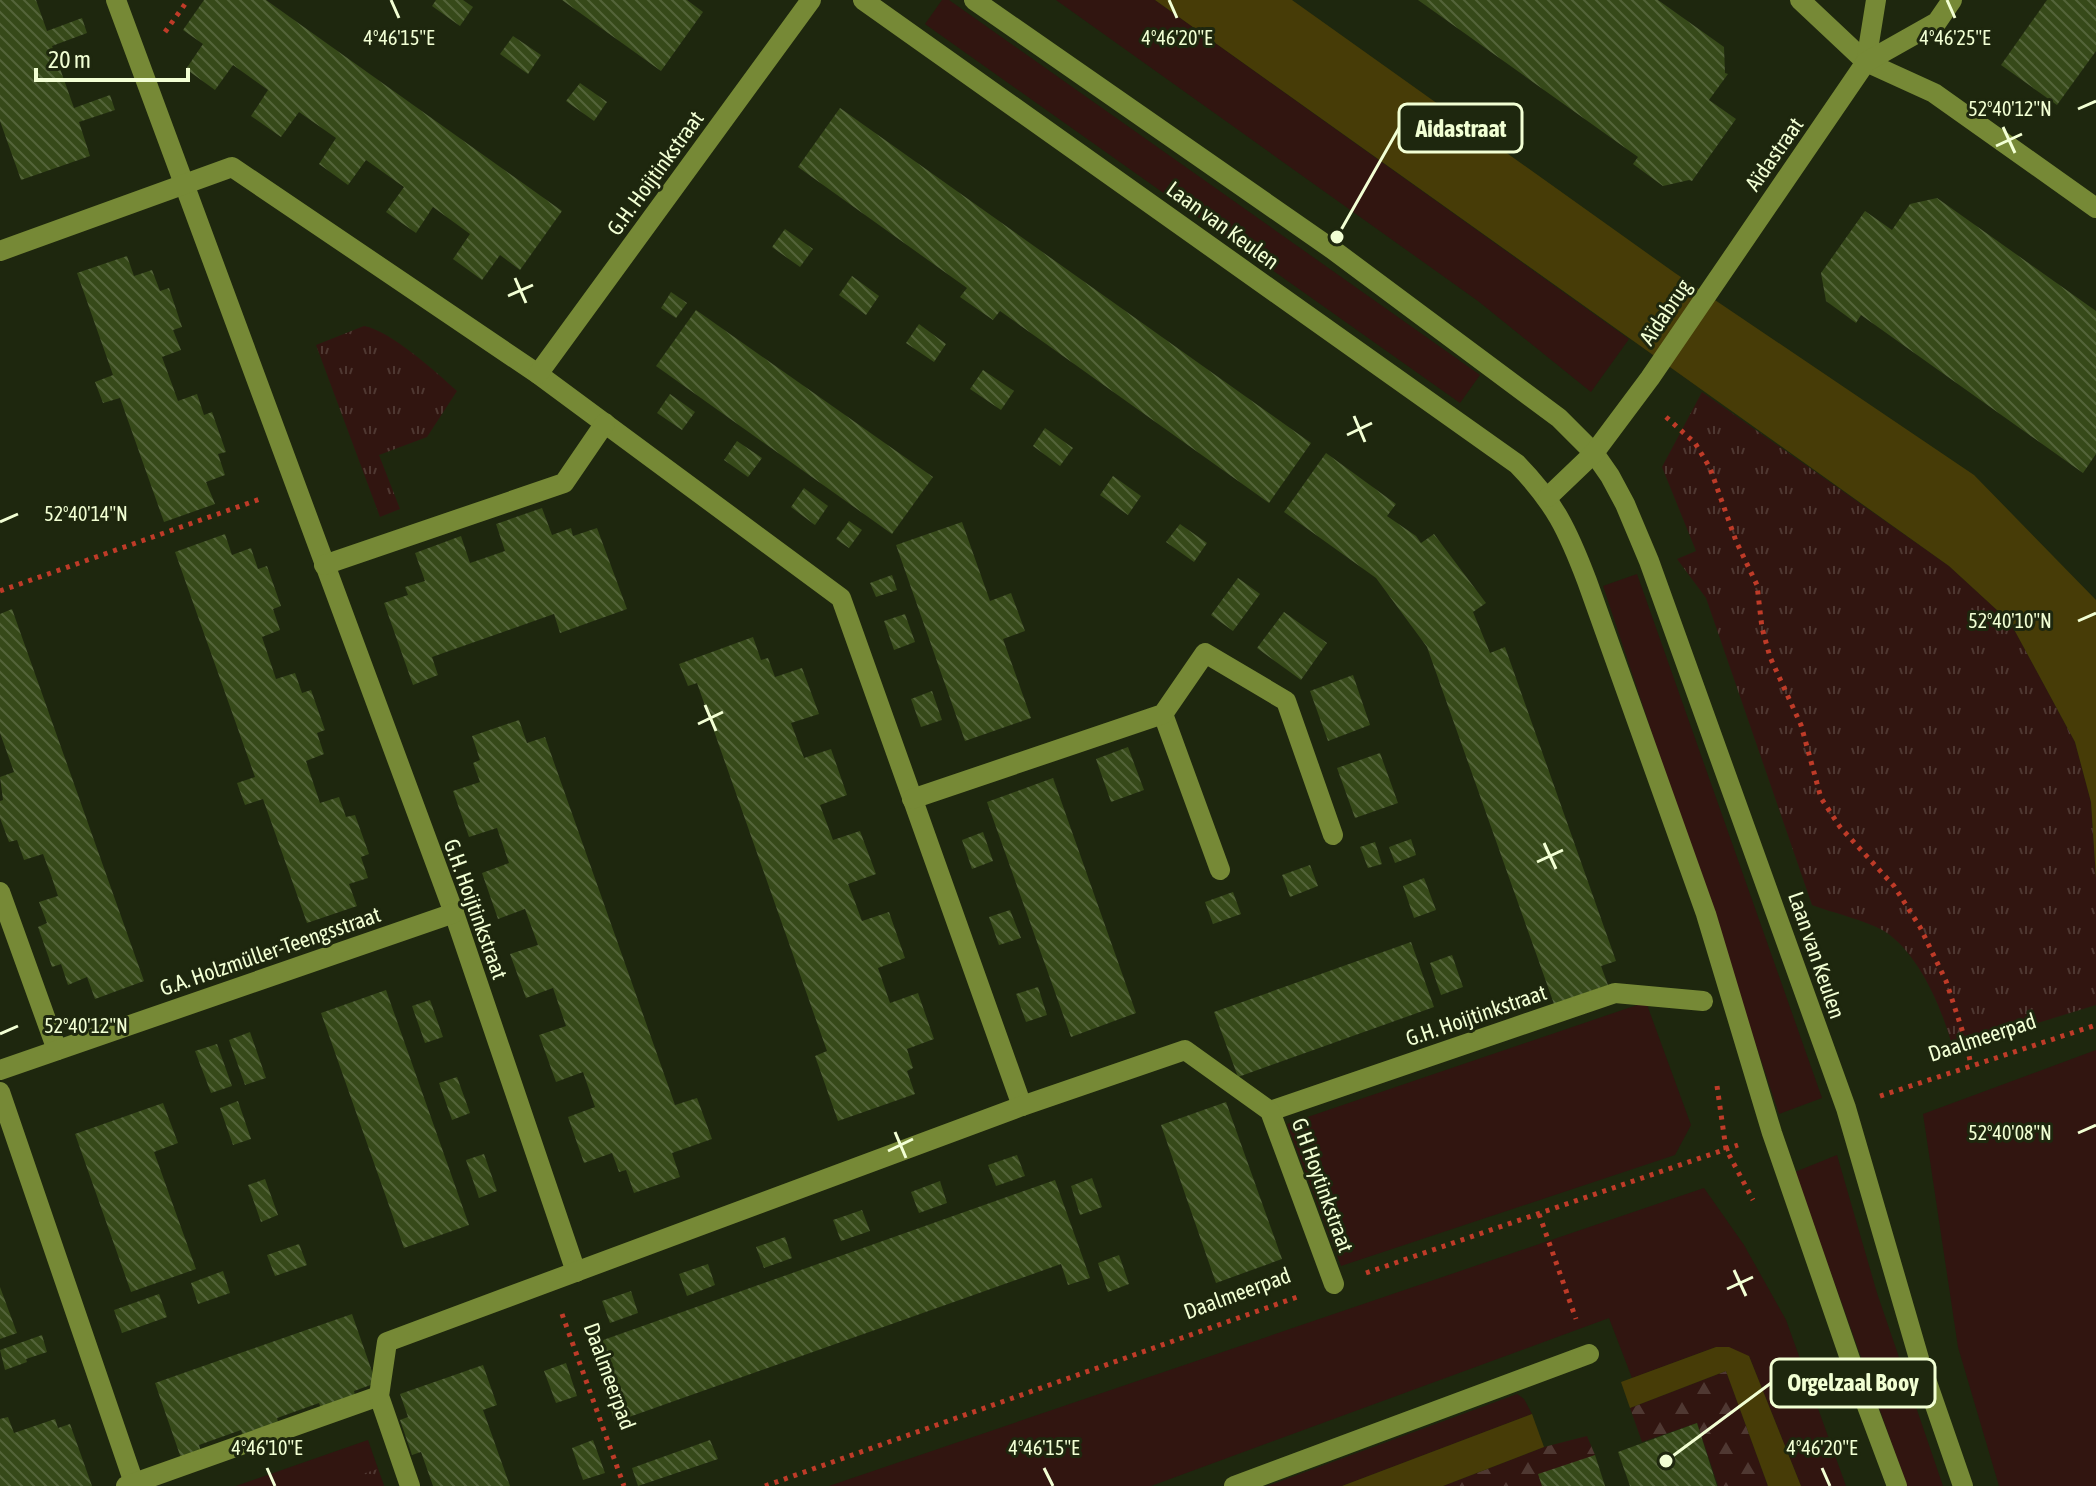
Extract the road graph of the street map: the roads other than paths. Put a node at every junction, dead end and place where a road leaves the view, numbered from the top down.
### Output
1 (116, 0) edge
2 (811, 0) edge
3 (863, 0) edge
4 (974, 0) edge
5 (1800, 0) edge
6 (1876, 0) edge
7 (1952, 0) edge
8 (1866, 62) junction
9 (183, 184) junction
10 (2096, 208) edge
11 (0, 251) edge
12 (1721, 274) joint
13 (538, 374) junction
14 (605, 423) junction
15 (1594, 453) junction
16 (1548, 497) junction
17 (324, 565) junction
18 (1163, 714) junction
19 (912, 799) junction
20 (1333, 835) dead end
21 (1220, 870) dead end
22 (0, 892) edge
23 (454, 913) junction
24 (1703, 1001) dead end
25 (57, 1050) junction
26 (0, 1070) edge
27 (0, 1092) edge
28 (1022, 1106) junction
29 (1270, 1111) junction
30 (576, 1272) junction
31 (1334, 1284) road end
32 (1589, 1354) road end
33 (379, 1396) junction
34 (130, 1485) edge
35 (410, 1486) edge
36 (1234, 1486) edge
37 (1897, 1486) edge
38 (1963, 1486) edge

1 - 9 street, G.H. Hoijtinkstraat
2 - 13 street, G.H. Hoijtinkstraat
3 - 16 street, Laan van Keulen
4 - 15 street, Laan van Keulen
5 - 8 street
6 - 8 street, Aïdastraat
7 - 8 street, Aïdastraat
8 - 10 street
8 - 12 street, Aïdastraat
9 - 11 street
9 - 13 street
9 - 17 street, G.H. Hoijtinkstraat
12 - 15 street, Aïdabrug
13 - 14 street
14 - 17 street
14 - 19 street
15 - 16 street
15 - 38 street, Laan van Keulen
16 - 37 street, Laan van Keulen
17 - 23 street, G.H. Hoijtinkstraat
18 - 19 street
18 - 20 street
18 - 21 street
19 - 28 street
22 - 25 street
23 - 25 street, G.A. Holzmüller-Teengsstraat
23 - 30 street, G.H. Hoijtinkstraat
24 - 29 street, G.H. Hoijtinkstraat
25 - 26 street, G.A. Holzmüller-Teengsstraat
27 - 34 street
28 - 29 street, G H Hoytinkstraat
28 - 30 street
29 - 31 street, G H Hoytinkstraat
30 - 33 street
32 - 36 street
33 - 34 street
33 - 35 street

